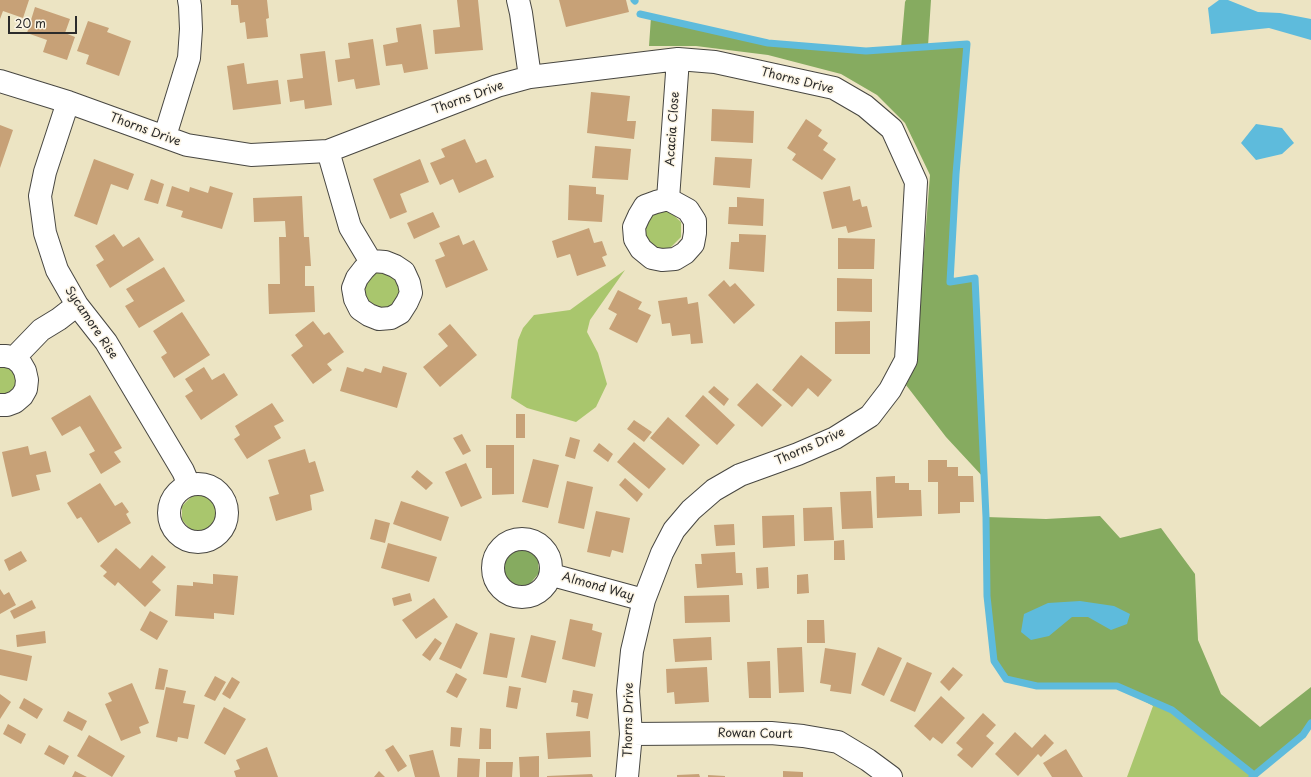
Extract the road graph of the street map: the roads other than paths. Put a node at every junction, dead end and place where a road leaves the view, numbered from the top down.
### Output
1 (189, 0) edge
2 (518, 0) edge
3 (678, 59) junction
4 (530, 77) junction
5 (0, 81) edge
6 (68, 102) junction
7 (165, 136) junction
8 (328, 151) junction
9 (668, 199) dead end
10 (372, 261) dead end
11 (77, 305) junction
12 (7, 357) edge
13 (0, 406) edge
14 (189, 485) dead end
15 (552, 575) dead end
16 (644, 600) junction
17 (631, 734) junction
18 (627, 777) edge
19 (891, 777) edge

1 - 7 street
2 - 4 street
3 - 4 street, Thorns Drive
3 - 9 street, Acacia Close
3 - 16 street, Thorns Drive
4 - 8 street, Thorns Drive
5 - 6 street, Thorns Drive
6 - 7 street, Thorns Drive
6 - 11 street, Sycamore Rise
7 - 8 street, Thorns Drive
8 - 10 street
11 - 12 street
11 - 14 street, Sycamore Rise
12 - 13 street
15 - 16 street, Almond Way
16 - 17 street, Thorns Drive
17 - 18 street, Thorns Drive
17 - 19 street, Rowan Court

